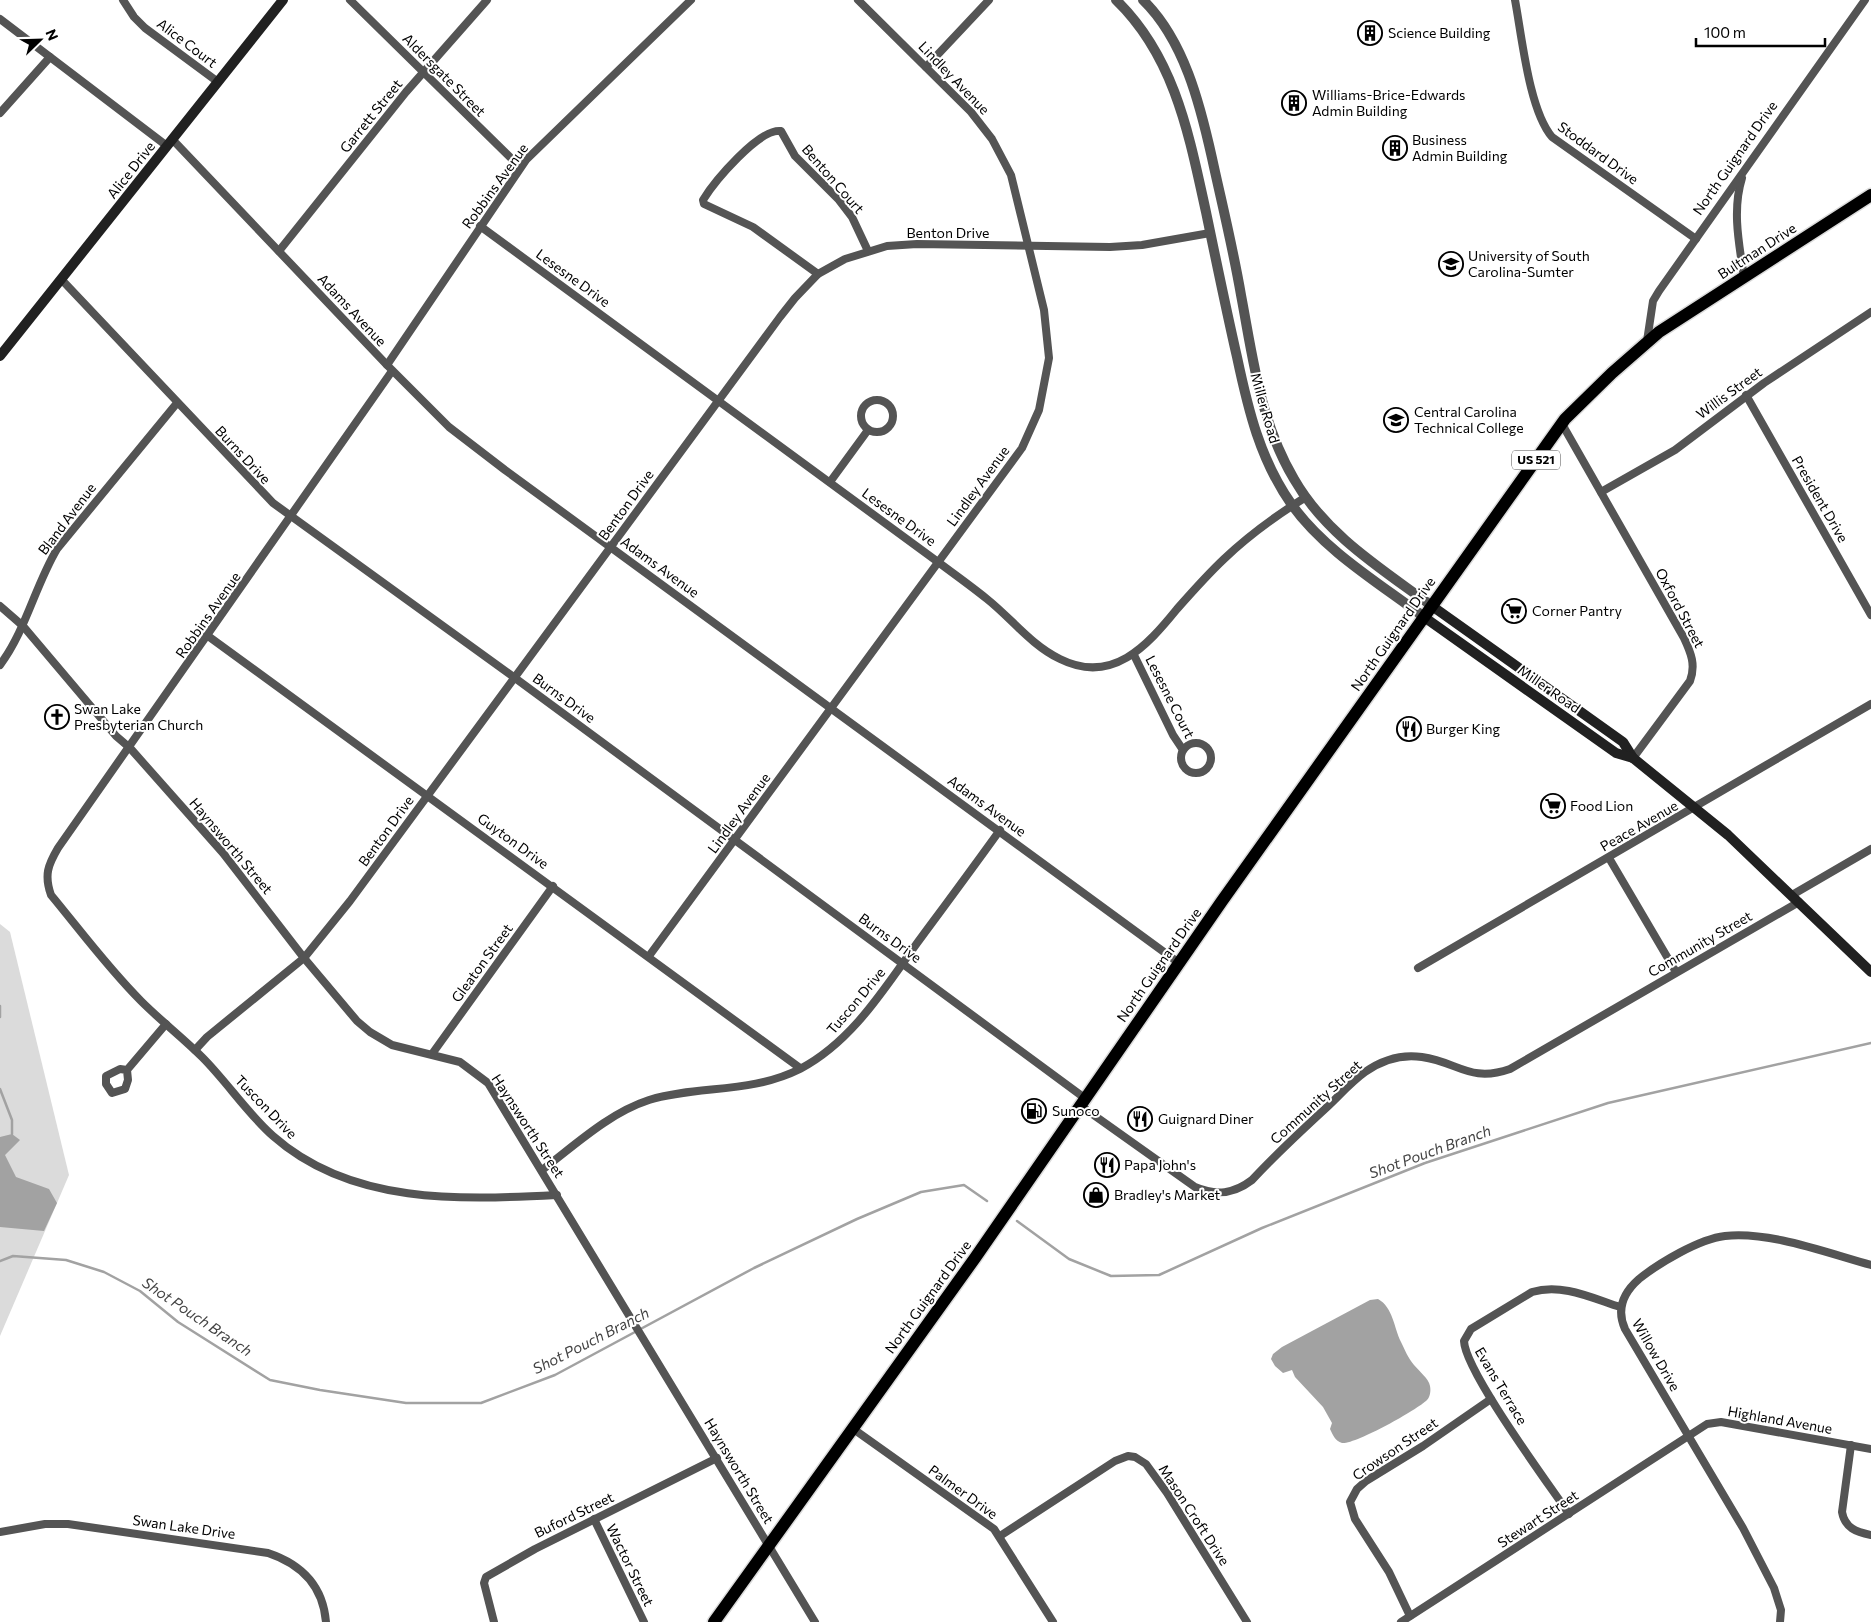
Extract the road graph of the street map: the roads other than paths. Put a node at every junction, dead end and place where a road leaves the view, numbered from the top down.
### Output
1 (123, 0) edge
2 (283, 0) edge
3 (350, 0) edge
4 (487, 0) edge
5 (691, 0) edge
6 (858, 0) edge
7 (988, 0) edge
8 (1116, 0) edge
9 (1144, 0) edge
10 (1515, 0) edge
11 (1865, 0) edge
12 (0, 19) edge
13 (50, 57) junction
14 (926, 67) junction
15 (423, 72) junction
16 (218, 82) junction
17 (0, 113) edge
18 (170, 142) junction
19 (520, 167) junction
20 (1745, 169) junction
21 (1871, 195) edge
22 (480, 226) junction
23 (1210, 233) junction
24 (1696, 239) junction
25 (1029, 246) junction
26 (279, 251) junction
27 (868, 251) junction
28 (818, 274) junction
29 (1744, 277) junction
30 (61, 279) junction
31 (1871, 312) edge
32 (1659, 332) joint
33 (1647, 341) junction
34 (2, 349) edge
35 (389, 368) junction
36 (1746, 396) junction
37 (718, 401) junction
38 (177, 403) junction
39 (1562, 424) junction
40 (868, 430) junction
41 (830, 482) junction
42 (1601, 492) junction
43 (1306, 497) junction
44 (1292, 505) junction
45 (291, 516) junction
46 (611, 547) junction
47 (938, 562) junction
48 (0, 606) edge
49 (1428, 612) junction
50 (1871, 615) edge
51 (23, 626) junction
52 (208, 636) junction
53 (1134, 655) junction
54 (0, 666) edge
55 (515, 678) junction
56 (1871, 704) edge
57 (832, 707) junction
58 (130, 748) junction
59 (1183, 750) dead end
60 (1633, 758) junction
61 (429, 795) junction
62 (1696, 807) junction
63 (1000, 830) junction
64 (735, 839) junction
65 (1871, 849) edge
66 (1609, 858) junction
67 (46, 874) joint
68 (553, 886) junction
69 (1796, 898) junction
70 (649, 956) junction
71 (304, 958) junction
72 (903, 963) junction
73 (1179, 963) junction
74 (1418, 968) dead end
75 (1676, 972) junction
76 (1871, 972) edge
77 (166, 1024) junction
78 (195, 1050) junction
79 (432, 1054) junction
80 (800, 1068) junction
81 (127, 1070) dead end
82 (1083, 1102) junction
83 (542, 1170) junction
84 (557, 1195) junction
85 (1871, 1265) edge
86 (1620, 1307) junction
87 (1492, 1399) junction
88 (852, 1428) junction
89 (1688, 1436) junction
90 (1851, 1445) junction
91 (1871, 1449) edge
92 (717, 1458) junction
93 (1569, 1514) junction
94 (594, 1519) junction
95 (0, 1532) edge
96 (1871, 1535) edge
97 (1000, 1536) junction
98 (769, 1545) junction
99 (1410, 1616) junction
100 (326, 1622) edge
101 (494, 1622) edge
102 (644, 1622) edge
103 (714, 1622) edge
104 (815, 1622) edge
105 (1053, 1622) edge
106 (1247, 1622) edge
107 (1401, 1622) edge
108 (1780, 1622) edge

1 - 16 street, Alice Court
2 - 16 main road, Alice Drive
3 - 15 street, Aldersgate Street
4 - 15 street, Garrett Street
5 - 19 street, Robbins Avenue
6 - 14 street, Lindley Avenue
7 - 14 street
8 - 23 street, Miller Road
9 - 43 street, Miller Road
10 - 24 street, Stoddard Drive
11 - 20 street, North Guignard Drive
12 - 13 street, Adams Avenue
13 - 17 street
13 - 18 street, Adams Avenue
14 - 25 street, Lindley Avenue
15 - 19 street, Aldersgate Street
15 - 26 street, Garrett Street
16 - 18 main road, Alice Drive
18 - 26 street, Adams Avenue
18 - 30 main road, Alice Drive
19 - 22 street, Robbins Avenue
20 - 24 street, North Guignard Drive
20 - 29 street
21 - 29 highway, Bultman Drive / US 521
22 - 35 street, Robbins Avenue
22 - 37 street, Lesesne Drive
23 - 25 street, Benton Drive
23 - 44 street, Miller Road
24 - 33 street, North Guignard Drive
25 - 27 street, Benton Drive
25 - 47 street, Lindley Avenue
26 - 35 street, Adams Avenue
27 - 28 street, Benton Drive
27 - 28 street, Benton Court
28 - 37 street, Benton Drive
29 - 32 highway, Bultman Drive / US 521
30 - 34 main road, Alice Drive
30 - 38 street, Burns Drive
31 - 36 street, Willis Street
32 - 33 highway, North Guignard Drive / US 521
33 - 39 highway, North Guignard Drive / US 521
35 - 45 street, Robbins Avenue
35 - 46 street, Adams Avenue
36 - 42 street, Willis Street
36 - 50 street, President Drive
37 - 41 street, Lesesne Drive
37 - 46 street, Benton Drive
38 - 45 street, Burns Drive
38 - 51 street, Bland Avenue
39 - 42 street, Oxford Street
39 - 49 highway, North Guignard Drive / US 521
40 - 40 street
40 - 41 street
41 - 47 street, Lesesne Drive
42 - 60 street, Oxford Street
43 - 44 street, Lesesne Drive
43 - 49 street, Miller Road
44 - 49 street, Miller Road
44 - 53 street, Lesesne Drive
45 - 52 street, Robbins Avenue
45 - 55 street, Burns Drive
46 - 55 street, Benton Drive
46 - 57 street, Adams Avenue
47 - 53 street, Lesesne Drive
47 - 57 street, Lindley Avenue
48 - 51 street, Haynsworth Street
49 - 60 main road, Miller Road
49 - 73 highway, North Guignard Drive / US 521
51 - 54 street, Bland Avenue
51 - 58 street, Haynsworth Street
52 - 58 street, Robbins Avenue
52 - 61 street, Guyton Drive
53 - 59 street, Lesesne Court
55 - 61 street, Benton Drive
55 - 64 street, Burns Drive
56 - 62 street, Peace Avenue
57 - 63 street, Adams Avenue
57 - 64 street, Lindley Avenue
58 - 67 street, Robbins Avenue
58 - 71 street, Haynsworth Street
60 - 62 main road, Miller Road
61 - 68 street, Guyton Drive
61 - 71 street, Benton Drive
62 - 66 street, Peace Avenue
62 - 69 main road, Miller Road
63 - 72 street, Tuscon Drive
63 - 73 street, Adams Avenue
64 - 70 street, Lindley Avenue
64 - 72 street, Burns Drive
65 - 69 street, Community Street
66 - 74 street, Peace Avenue
66 - 75 street
67 - 77 street, Tuscon Drive
68 - 70 street, Guyton Drive
68 - 79 street, Gleaton Street
69 - 75 street, Community Street
69 - 76 main road, Miller Road
70 - 80 street, Guyton Drive
71 - 78 street, Benton Drive
71 - 79 street, Haynsworth Street
72 - 80 street, Tuscon Drive
72 - 82 street, Burns Drive
73 - 82 highway, North Guignard Drive / US 521
75 - 82 street, Community Street
77 - 78 street, Tuscon Drive
77 - 81 street
78 - 84 street, Tuscon Drive
79 - 83 street, Haynsworth Street
80 - 83 street, Tuscon Drive
82 - 88 highway, North Guignard Drive / US 521
83 - 84 street, Haynsworth Street
84 - 92 street, Haynsworth Street
85 - 86 street, Willow Drive
86 - 87 street, Evans Terrace
86 - 89 street, Willow Drive
87 - 93 street, Evans Terrace
87 - 99 street, Crowson Street
88 - 97 street, Palmer Drive
88 - 98 highway, North Guignard Drive / US 521
89 - 90 street, Highland Avenue
89 - 93 street, Stewart Street
89 - 108 street, Willow Drive
90 - 91 street, Highland Avenue
90 - 96 street
92 - 94 street, Buford Street
92 - 98 street, Haynsworth Street
93 - 99 street, Stewart Street
94 - 101 street, Buford Street
94 - 102 street, Wactor Street
95 - 100 street, Swan Lake Drive
97 - 105 street, Palmer Drive
97 - 106 street, Mason Croft Drive
98 - 103 highway, North Guignard Drive / US 521
98 - 104 street, Haynsworth Street
99 - 107 street, Stewart Street

